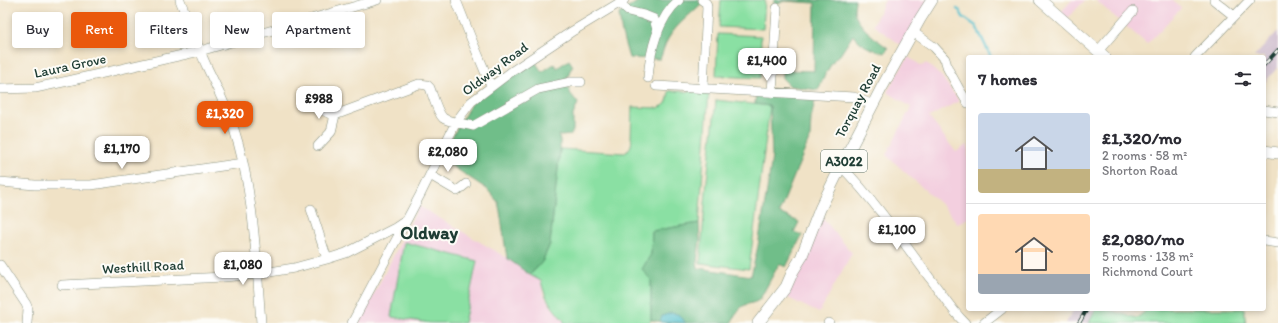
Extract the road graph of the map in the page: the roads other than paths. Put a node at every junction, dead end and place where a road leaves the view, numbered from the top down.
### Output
1 (180, 0) edge
2 (377, 0) edge
3 (456, 0) edge
4 (679, 0) edge
5 (702, 0) edge
6 (932, 0) edge
7 (1040, 0) edge
8 (1214, 0) edge
9 (1250, 0) edge
10 (622, 2) edge
11 (776, 8) dead end
12 (1133, 12) dead end
13 (1234, 16) junction
14 (913, 32) junction
15 (658, 33) junction
16 (200, 51) junction
17 (1101, 54) edge
18 (1197, 55) edge
19 (648, 78) dead end
20 (582, 82) dead end
21 (491, 86) junction
22 (656, 86) dead end
23 (703, 88) junction
24 (0, 89) edge
25 (772, 93) junction
26 (966, 100) edge
27 (312, 104) dead end
28 (872, 105) junction
29 (1266, 110) edge
30 (1278, 112) edge
31 (335, 115) junction
32 (456, 122) junction
33 (318, 146) dead end
34 (1266, 151) edge
35 (1278, 154) edge
36 (243, 163) junction
37 (841, 166) junction
38 (430, 175) junction
39 (0, 182) edge
40 (466, 184) dead end
41 (311, 209) dead end
42 (406, 220) junction
43 (1266, 241) edge
44 (1278, 243) edge
45 (327, 259) junction
46 (0, 265) edge
47 (258, 274) junction
48 (62, 285) dead end
49 (999, 311) edge
50 (27, 323) edge
51 (261, 323) edge
52 (352, 323) edge
53 (758, 323) edge
54 (966, 323) edge
55 (984, 323) edge

1 - 16 street
2 - 16 street, Laura Grove
3 - 21 street
4 - 15 street
5 - 23 street
6 - 14 main road, Torquay Road / A3022
7 - 17 main road
8 - 13 street
9 - 13 street
10 - 15 street
10 - 21 street, Oldway Road
11 - 25 street
12 - 17 street
13 - 18 street
14 - 26 street
14 - 28 main road, Torquay Road / A3022
15 - 19 street
16 - 24 street, Laura Grove
16 - 36 street
20 - 32 street
21 - 32 street, Oldway Road
22 - 23 street
23 - 25 street
25 - 28 street
27 - 31 street
28 - 37 main road, Torquay Road / A3022
29 - 30 street
31 - 32 street
31 - 33 street
32 - 38 street, Oldway Road
34 - 35 main road
36 - 39 street
36 - 47 street
37 - 53 main road, Torquay Road / A3022
37 - 54 street
38 - 40 street
38 - 42 street, Oldway Road
41 - 45 street
42 - 45 street, Westhill Road
42 - 52 street, Oldway Road
43 - 44 street
45 - 47 street, Westhill Road
46 - 50 street
47 - 48 street, Westhill Road
47 - 51 street
49 - 55 street

